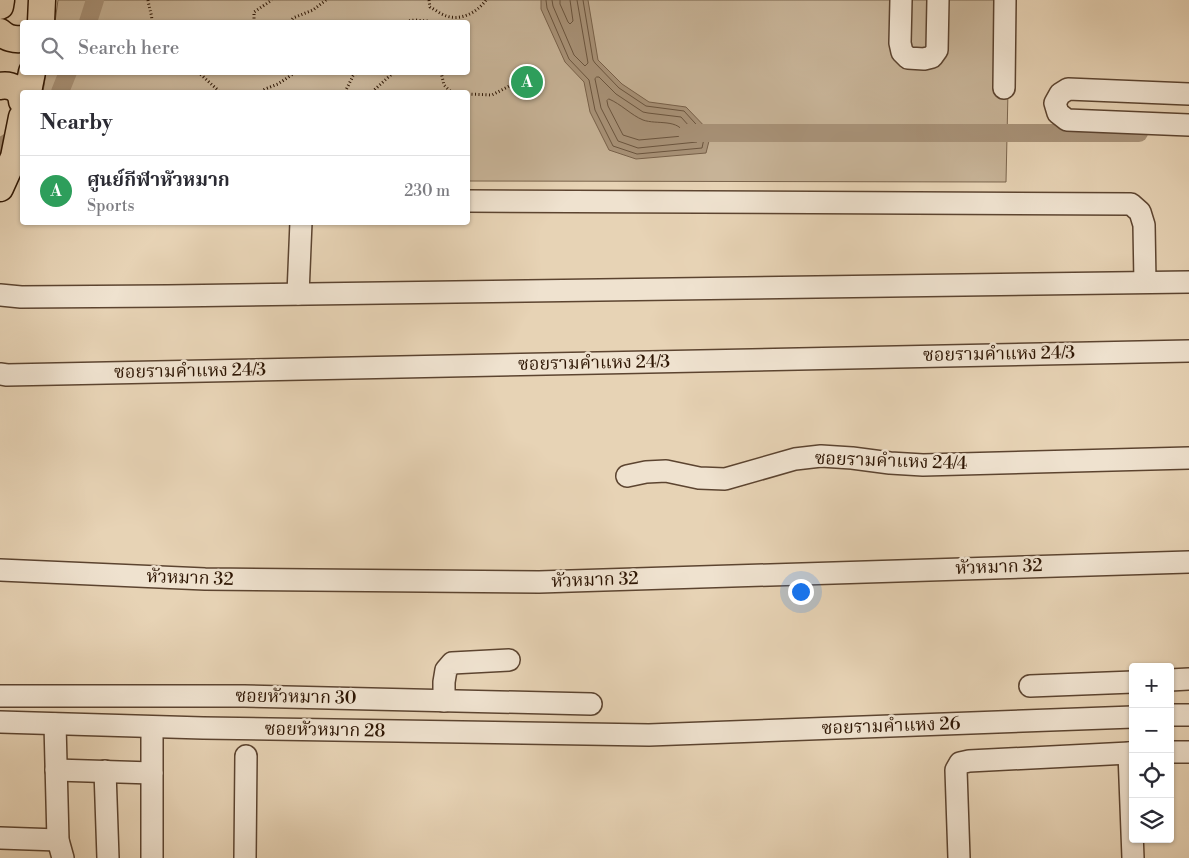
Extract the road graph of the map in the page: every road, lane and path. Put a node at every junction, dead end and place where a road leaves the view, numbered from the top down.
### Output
1 (1, 0) edge
2 (42, 0) edge
3 (148, 0) edge
4 (272, 0) edge
5 (326, 0) edge
6 (429, 0) edge
7 (486, 0) edge
8 (901, 0) edge
9 (938, 0) edge
10 (1005, 0) edge
11 (0, 6) edge
12 (41, 20) edge
13 (152, 20) edge
14 (254, 20) edge
15 (292, 20) edge
16 (0, 32) edge
17 (20, 40) edge
18 (31, 75) edge
19 (201, 75) edge
20 (292, 75) edge
21 (354, 75) edge
22 (391, 75) edge
23 (441, 75) edge
24 (516, 82) dead end
25 (0, 86) edge
26 (1004, 88) dead end
27 (28, 90) edge
28 (218, 90) edge
29 (264, 90) edge
30 (347, 90) edge
31 (374, 90) edge
32 (449, 90) edge
33 (20, 94) edge
34 (470, 94) edge
35 (1189, 94) edge
36 (1189, 125) edge
37 (20, 128) edge
38 (0, 188) edge
39 (470, 201) edge
40 (301, 225) edge
41 (1145, 282) junction
42 (1189, 282) edge
43 (298, 294) junction
44 (0, 295) edge
45 (1189, 351) edge
46 (0, 374) edge
47 (1189, 458) edge
48 (627, 476) dead end
49 (1189, 562) edge
50 (0, 570) edge
51 (509, 660) dead end
52 (1189, 679) edge
53 (1174, 680) edge
54 (1129, 682) edge
55 (1030, 686) dead end
56 (0, 696) edge
57 (444, 701) junction
58 (592, 704) dead end
59 (1174, 715) edge
60 (1189, 715) edge
61 (1129, 717) edge
62 (0, 722) edge
63 (55, 724) junction
64 (152, 726) junction
65 (649, 735) joint
66 (1174, 752) edge
67 (1189, 752) edge
68 (1129, 753) edge
69 (246, 756) dead end
70 (56, 770) junction
71 (105, 771) junction
72 (152, 772) junction
73 (1132, 798) edge
74 (0, 838) edge
75 (60, 849) edge
76 (108, 858) edge
77 (152, 858) edge
78 (245, 858) edge
79 (959, 858) edge
80 (1133, 858) edge

1 - 11 main road
2 - 12 main road
3 - 13 path
4 - 14 path
5 - 15 path
6 - 7 path
8 - 9 street
10 - 26 street
16 - 17 main road
18 - 27 main road
19 - 28 path
20 - 29 path
21 - 30 path
22 - 31 path
23 - 32 path
24 - 34 path
25 - 33 main road
35 - 36 street
37 - 38 main road
39 - 41 street
40 - 43 street
41 - 42 street
41 - 43 street
43 - 44 street
45 - 46 street, ซอยรามคำแหง 24/3
47 - 48 street, ซอยรามคำแหง 24/4
49 - 50 street, หัวหมาก 32
51 - 57 street
52 - 53 street
54 - 55 street
56 - 57 street, ซอยหัวหมาก 30
57 - 58 street, ซอยหัวหมาก 30
59 - 60 street
61 - 65 street, ซอยรามคำแหง 26
62 - 63 street, ซอยหัวหมาก 28
63 - 64 street, ซอยหัวหมาก 28
63 - 70 street
64 - 65 street, ซอยหัวหมาก 28
64 - 72 street
66 - 67 street
68 - 79 street
69 - 78 street
70 - 71 street
70 - 75 street
71 - 72 street
71 - 76 street
72 - 77 street
73 - 80 street
74 - 75 street

